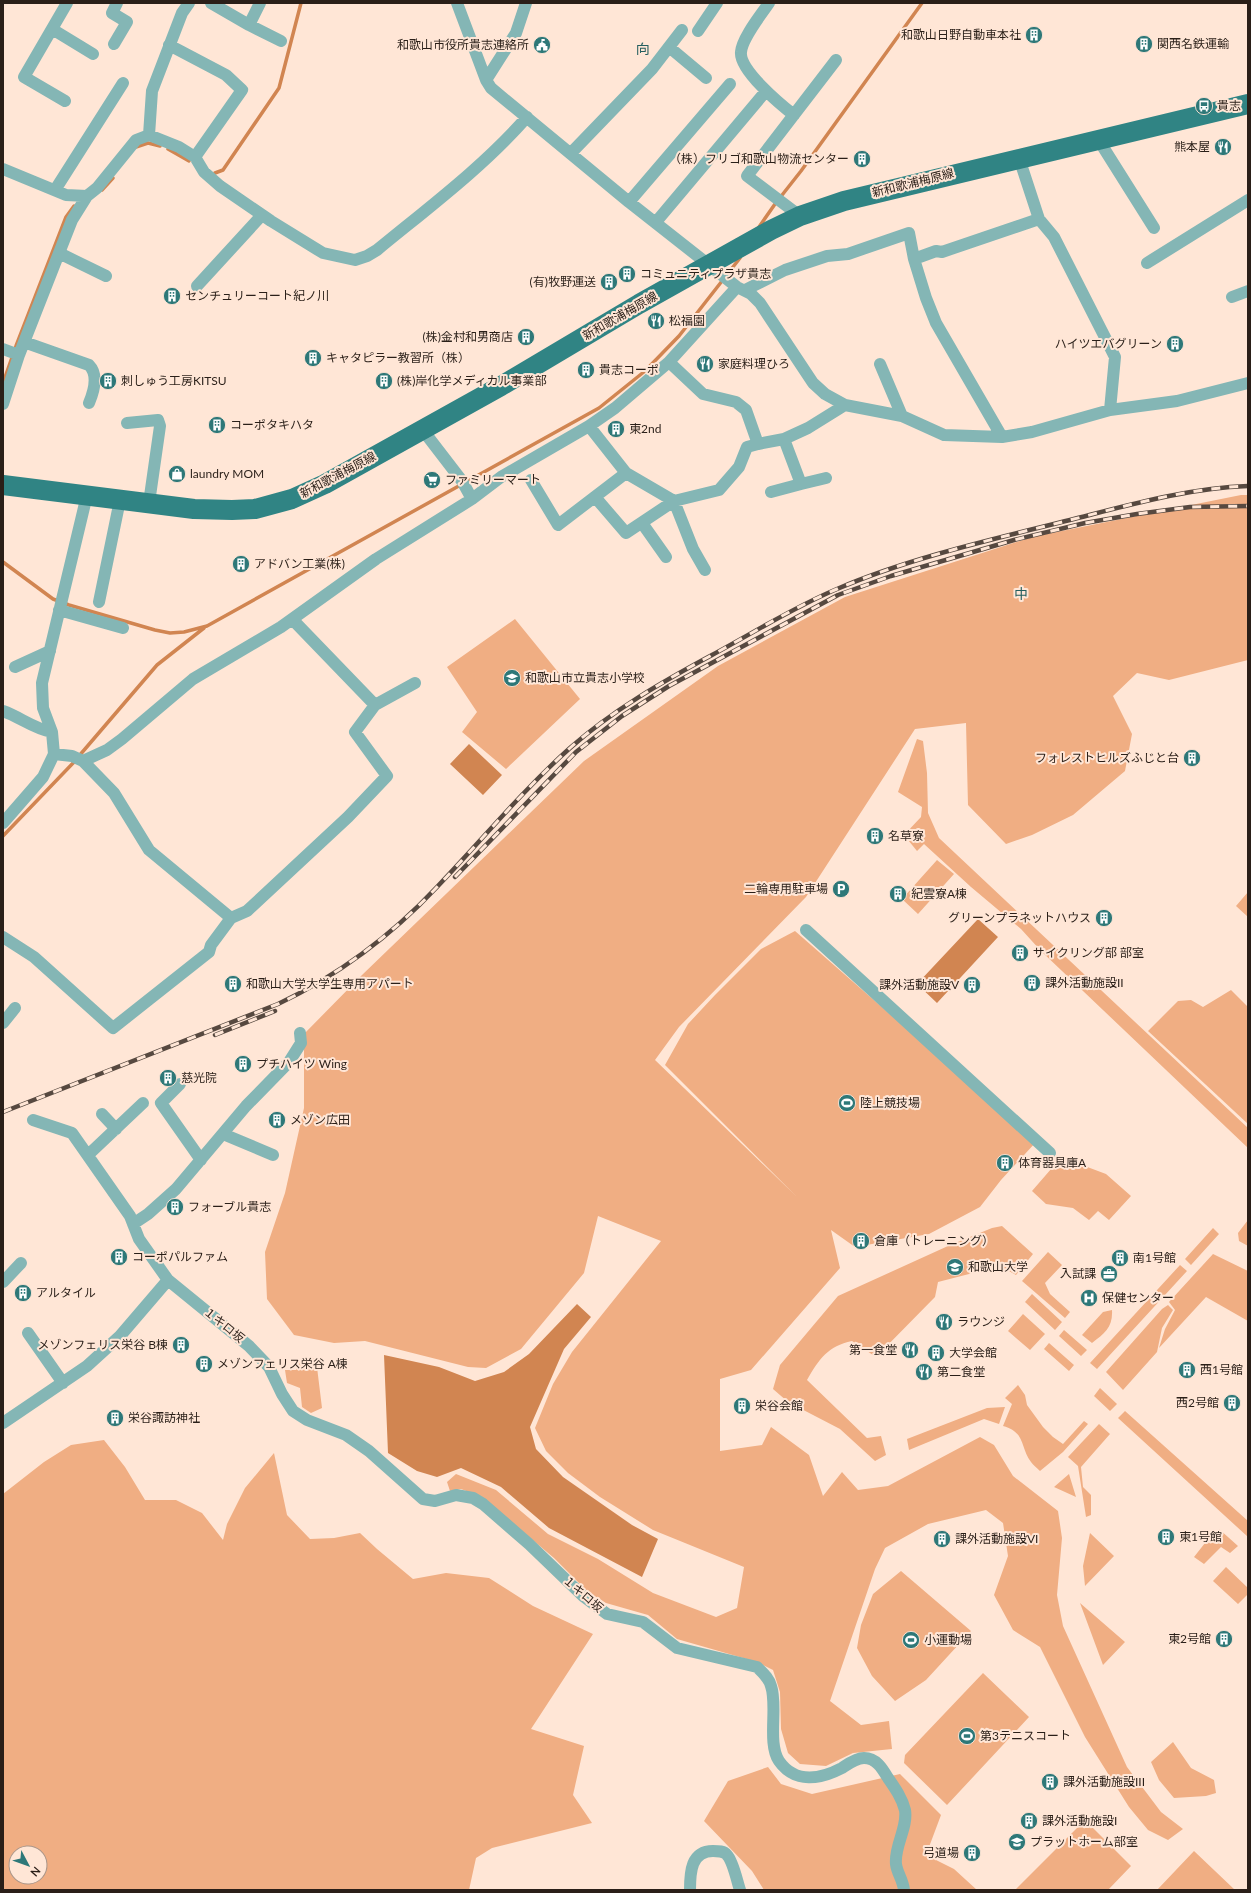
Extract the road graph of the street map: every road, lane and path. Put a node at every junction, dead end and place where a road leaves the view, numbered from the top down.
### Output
1 (66, 3) edge
2 (117, 3) edge
3 (189, 3) edge
4 (211, 3) edge
5 (260, 3) edge
6 (457, 3) edge
7 (526, 3) edge
8 (717, 3) edge
9 (768, 3) edge
10 (249, 25) junction
11 (52, 29) junction
12 (682, 30) dead end
13 (698, 30) dead end
14 (281, 41) dead end
15 (114, 44) dead end
16 (169, 45) junction
17 (668, 47) junction
18 (93, 54) dead end
19 (836, 60) dead end
20 (706, 78) dead end
21 (486, 80) junction
22 (123, 83) dead end
23 (730, 84) dead end
24 (766, 91) junction
25 (65, 101) dead end
26 (1248, 104) edge
27 (794, 115) junction
28 (527, 117) junction
29 (149, 135) junction
30 (1098, 139) junction
31 (570, 153) junction
32 (195, 157) junction
33 (1019, 158) junction
34 (3, 169) edge
35 (55, 190) junction
36 (87, 196) junction
37 (1248, 200) edge
38 (629, 202) junction
39 (793, 210) junction
40 (262, 215) junction
41 (1039, 219) junction
42 (656, 222) junction
43 (1154, 228) dead end
44 (59, 253) junction
45 (914, 259) junction
46 (1147, 263) dead end
47 (106, 276) dead end
48 (729, 279) junction
49 (197, 286) dead end
50 (1248, 291) edge
51 (1232, 297) dead end
52 (24, 342) junction
53 (12, 352) edge
54 (669, 362) junction
55 (880, 364) dead end
56 (1248, 383) edge
57 (89, 403) dead end
58 (3, 404) edge
59 (845, 405) junction
60 (1110, 410) junction
61 (902, 416) junction
62 (127, 423) dead end
63 (589, 426) junction
64 (422, 429) junction
65 (1002, 438) junction
66 (784, 439) junction
67 (758, 444) junction
68 (626, 473) junction
69 (826, 478) dead end
70 (531, 480) dead end
71 (801, 484) junction
72 (3, 485) edge
73 (467, 490) junction
74 (771, 492) dead end
75 (86, 495) junction
76 (595, 497) junction
77 (120, 500) junction
78 (674, 501) junction
79 (149, 503) junction
80 (642, 523) junction
81 (666, 557) dead end
82 (705, 570) dead end
83 (99, 602) dead end
84 (60, 608) junction
85 (292, 619) junction
86 (123, 628) dead end
87 (50, 651) junction
88 (15, 667) dead end
89 (415, 684) dead end
90 (375, 705) junction
91 (3, 712) edge
92 (52, 732) junction
93 (54, 754) junction
94 (80, 760) junction
95 (3, 823) edge
96 (231, 918) junction
97 (806, 930) dead end
98 (3, 937) edge
99 (15, 1008) dead end
100 (3, 1023) edge
101 (300, 1033) dead end
102 (180, 1084) dead end
103 (143, 1103) dead end
104 (102, 1114) dead end
105 (33, 1120) dead end
106 (116, 1129) junction
107 (224, 1134) junction
108 (1050, 1153) dead end
109 (88, 1155) junction
110 (272, 1155) dead end
111 (201, 1160) junction
112 (133, 1224) junction
113 (21, 1263) dead end
114 (168, 1280) junction
115 (3, 1282) edge
116 (28, 1332) dead end
117 (63, 1383) junction
118 (3, 1423) edge
119 (690, 1890) edge
120 (740, 1890) edge
121 (904, 1890) edge

1 - 11 street
2 - 15 street
3 - 16 street
4 - 10 street
5 - 10 street
6 - 21 street
7 - 21 street
8 - 13 street
9 - 24 street
10 - 14 street
11 - 18 street
11 - 25 street
12 - 17 street
16 - 29 street
16 - 32 street
17 - 20 street
17 - 31 street
19 - 27 street
21 - 28 street
22 - 35 street
23 - 38 street
24 - 27 street
24 - 42 street
26 - 30 main road, 新和歌浦梅原線
27 - 39 street
28 - 31 street
28 - 40 street
29 - 32 street
29 - 36 street
30 - 33 main road, 新和歌浦梅原線
30 - 43 street
31 - 38 street
32 - 40 street
33 - 39 main road, 新和歌浦梅原線
33 - 41 street
34 - 35 street
35 - 36 street
36 - 44 street
37 - 46 street
38 - 42 street
39 - 48 main road, 新和歌浦梅原線
40 - 49 street
41 - 45 street
41 - 60 street
42 - 48 street
44 - 47 street
44 - 52 street
45 - 48 street
45 - 65 street
48 - 54 street
48 - 59 street
48 - 64 main road, 新和歌浦梅原線
50 - 51 street
52 - 53 street
52 - 57 street
53 - 58 street
54 - 63 street
54 - 67 street
55 - 61 street
56 - 60 street
59 - 61 street
59 - 66 street
60 - 65 street
61 - 65 street
62 - 79 street
63 - 68 street
63 - 73 street
64 - 73 street
64 - 79 main road, 新和歌浦梅原線
66 - 67 street
66 - 71 street
67 - 78 street
68 - 76 street
68 - 78 street
69 - 71 street
70 - 76 street
71 - 74 street
72 - 75 main road, 新和歌浦梅原線
73 - 85 street
75 - 77 main road, 新和歌浦梅原線
75 - 84 street
76 - 80 street
77 - 79 main road, 新和歌浦梅原線
77 - 83 street
78 - 80 street
78 - 82 street
80 - 81 street
84 - 86 street
84 - 87 street
85 - 90 street
85 - 94 street
87 - 88 street
87 - 92 street
89 - 90 street
90 - 96 street
91 - 92 street
92 - 93 street
93 - 94 street
93 - 95 street
94 - 96 street
96 - 98 street
97 - 108 street
99 - 100 street
101 - 107 street
102 - 111 street
103 - 106 street
104 - 106 street
105 - 109 street, １キロ坂
106 - 109 street
107 - 110 street
107 - 111 street
109 - 112 street, １キロ坂
111 - 112 street
112 - 114 street, １キロ坂
113 - 115 street
114 - 117 street
114 - 121 street, １キロ坂
116 - 117 street
117 - 118 street
119 - 120 street

